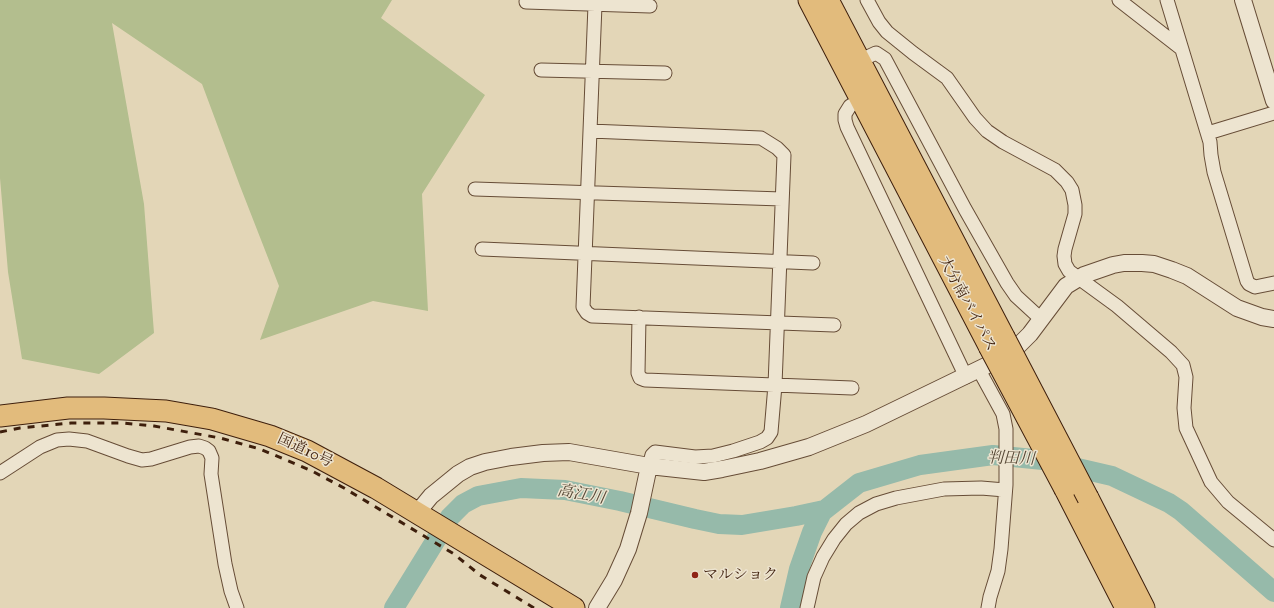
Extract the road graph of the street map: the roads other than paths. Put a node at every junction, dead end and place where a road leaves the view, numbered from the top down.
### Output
1 (809, 0) edge
2 (828, 0) edge
3 (867, 0) edge
4 (1119, 0) edge
5 (1167, 0) edge
6 (1242, 0) edge
7 (526, 2) dead end
8 (595, 5) junction
9 (650, 6) dead end
10 (1182, 49) junction
11 (860, 60) junction
12 (541, 70) dead end
13 (592, 71) junction
14 (666, 73) dead end
15 (860, 100) junction
16 (1274, 101) edge
17 (1274, 113) edge
18 (590, 131) junction
19 (1208, 133) junction
20 (476, 188) dead end
21 (587, 192) junction
22 (782, 199) junction
23 (482, 249) dead end
24 (585, 254) junction
25 (779, 262) junction
26 (813, 263) dead end
27 (1078, 278) junction
28 (1274, 283) edge
29 (639, 317) junction
30 (1041, 319) junction
31 (1274, 319) edge
32 (777, 322) junction
33 (834, 324) dead end
34 (996, 341) junction
35 (972, 373) junction
36 (775, 385) junction
37 (852, 388) dead end
38 (0, 416) edge
39 (648, 472) junction
40 (0, 473) edge
41 (1006, 488) junction
42 (424, 517) junction
43 (1274, 540) edge
44 (237, 608) edge
45 (574, 608) edge
46 (597, 608) edge
47 (807, 608) edge
48 (988, 608) edge
49 (1126, 608) edge
50 (1144, 608) edge

1 - 15 highway, 大分南バイパス
2 - 11 highway, 大分南バイパス
3 - 27 street
4 - 10 street
5 - 10 street
6 - 16 street
7 - 8 street
8 - 9 street
8 - 13 street
10 - 19 street
11 - 30 street
11 - 34 highway, 大分南バイパス
12 - 13 street
13 - 14 street
13 - 18 street
15 - 34 highway, 大分南バイパス
15 - 35 street
17 - 19 street
18 - 21 street
18 - 22 street
19 - 28 street
20 - 21 street
21 - 22 street
21 - 24 street
22 - 25 street
23 - 24 street
24 - 25 street
24 - 29 street
25 - 26 street
25 - 32 street
27 - 30 street
27 - 31 street
27 - 43 street
29 - 32 street
29 - 36 street
30 - 35 street
32 - 33 street
32 - 36 street
34 - 49 highway, 大分南バイパス, bridge
34 - 50 highway, 大分南バイパス, bridge
35 - 39 street
35 - 41 street
36 - 37 street
36 - 39 street
38 - 42 highway, 国道10号
39 - 42 street
39 - 46 street
40 - 44 street
41 - 47 street
41 - 48 street
42 - 45 highway, 国道10号

